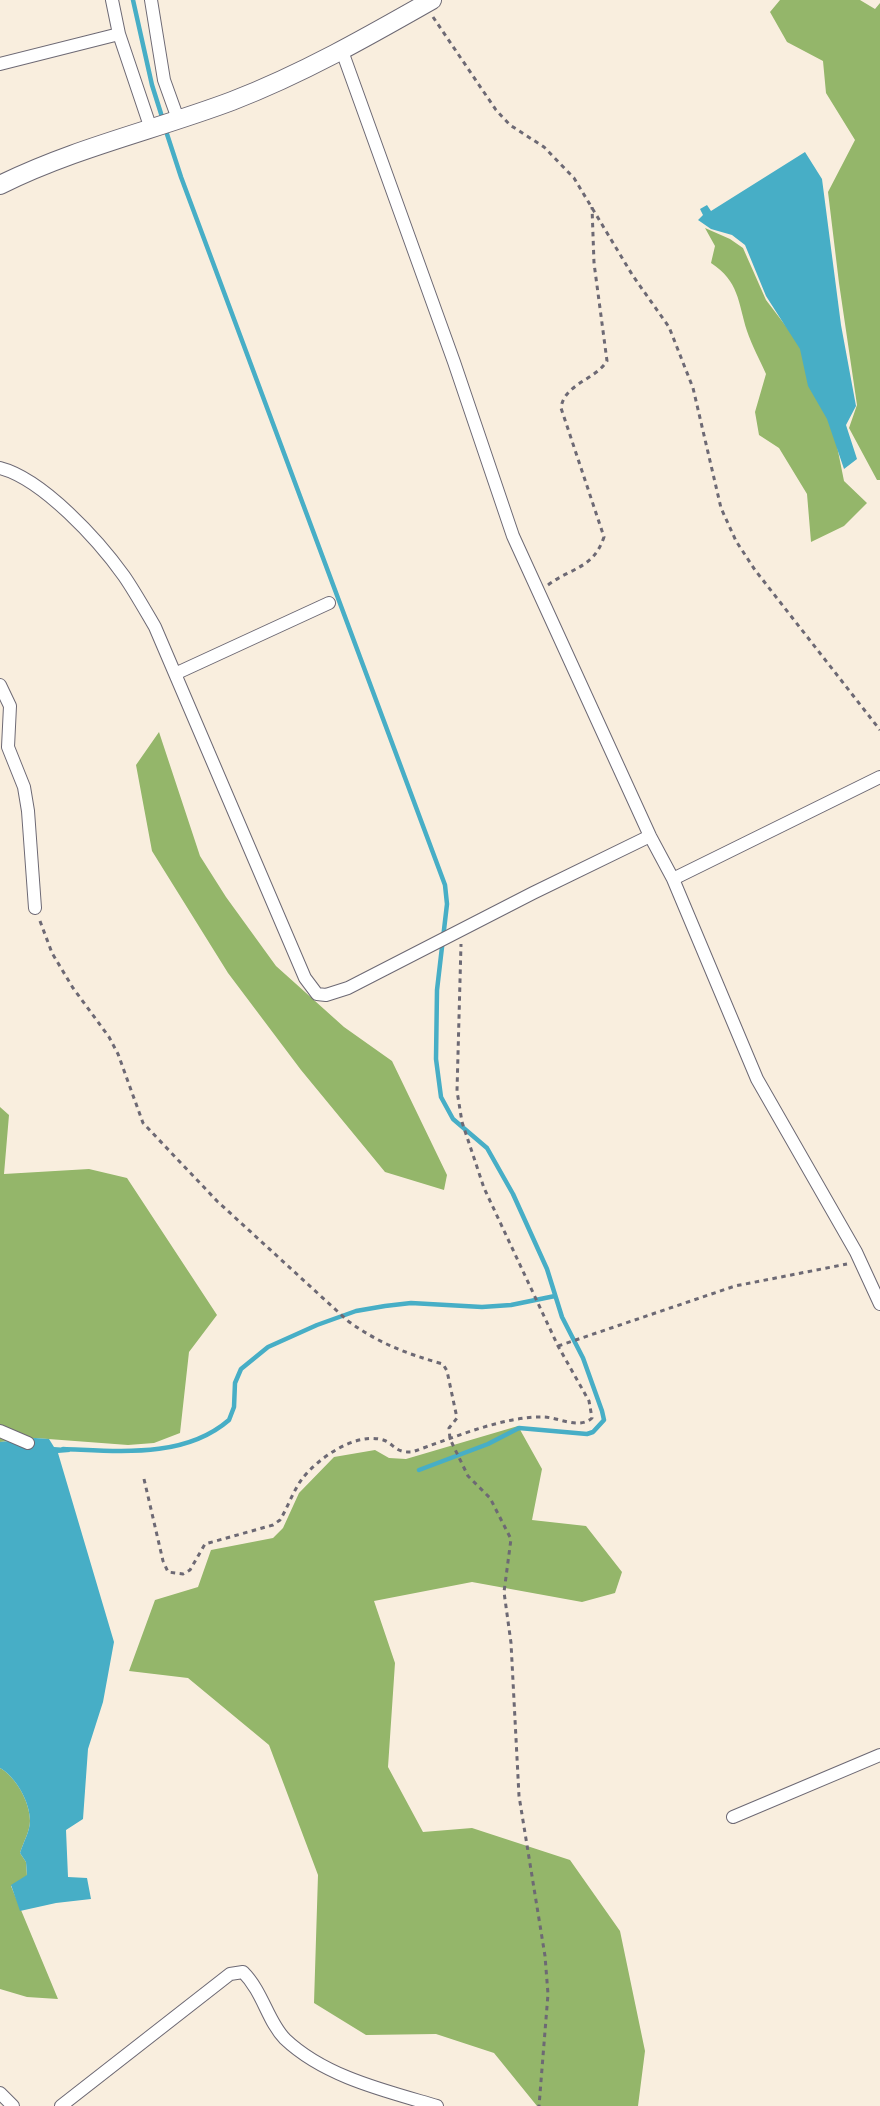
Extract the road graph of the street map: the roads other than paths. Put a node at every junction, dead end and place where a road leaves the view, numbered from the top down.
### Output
1 (112, 0) edge
2 (151, 0) edge
3 (429, 2) edge
4 (119, 34) junction
5 (342, 51) junction
6 (0, 64) edge
7 (178, 119) junction
8 (151, 129) junction
9 (0, 185) edge
10 (0, 468) edge
11 (328, 603) dead end
12 (177, 673) junction
13 (0, 685) edge
14 (880, 777) edge
15 (650, 836) junction
16 (673, 879) junction
17 (35, 908) road end
18 (880, 1304) edge
19 (0, 1431) edge
20 (28, 1443) dead end
21 (880, 1755) edge
22 (733, 1817) dead end
23 (0, 2093) edge
24 (13, 2106) edge
25 (61, 2106) edge
26 (437, 2106) edge

1 - 4 street
2 - 7 street
3 - 5 street
4 - 6 street
4 - 8 street
5 - 7 street
5 - 15 street
7 - 8 street
8 - 9 street
10 - 12 street
11 - 12 street
12 - 15 street
13 - 17 street
14 - 16 street
15 - 16 street
16 - 18 street
19 - 20 street
21 - 22 street
23 - 24 street
25 - 26 street

